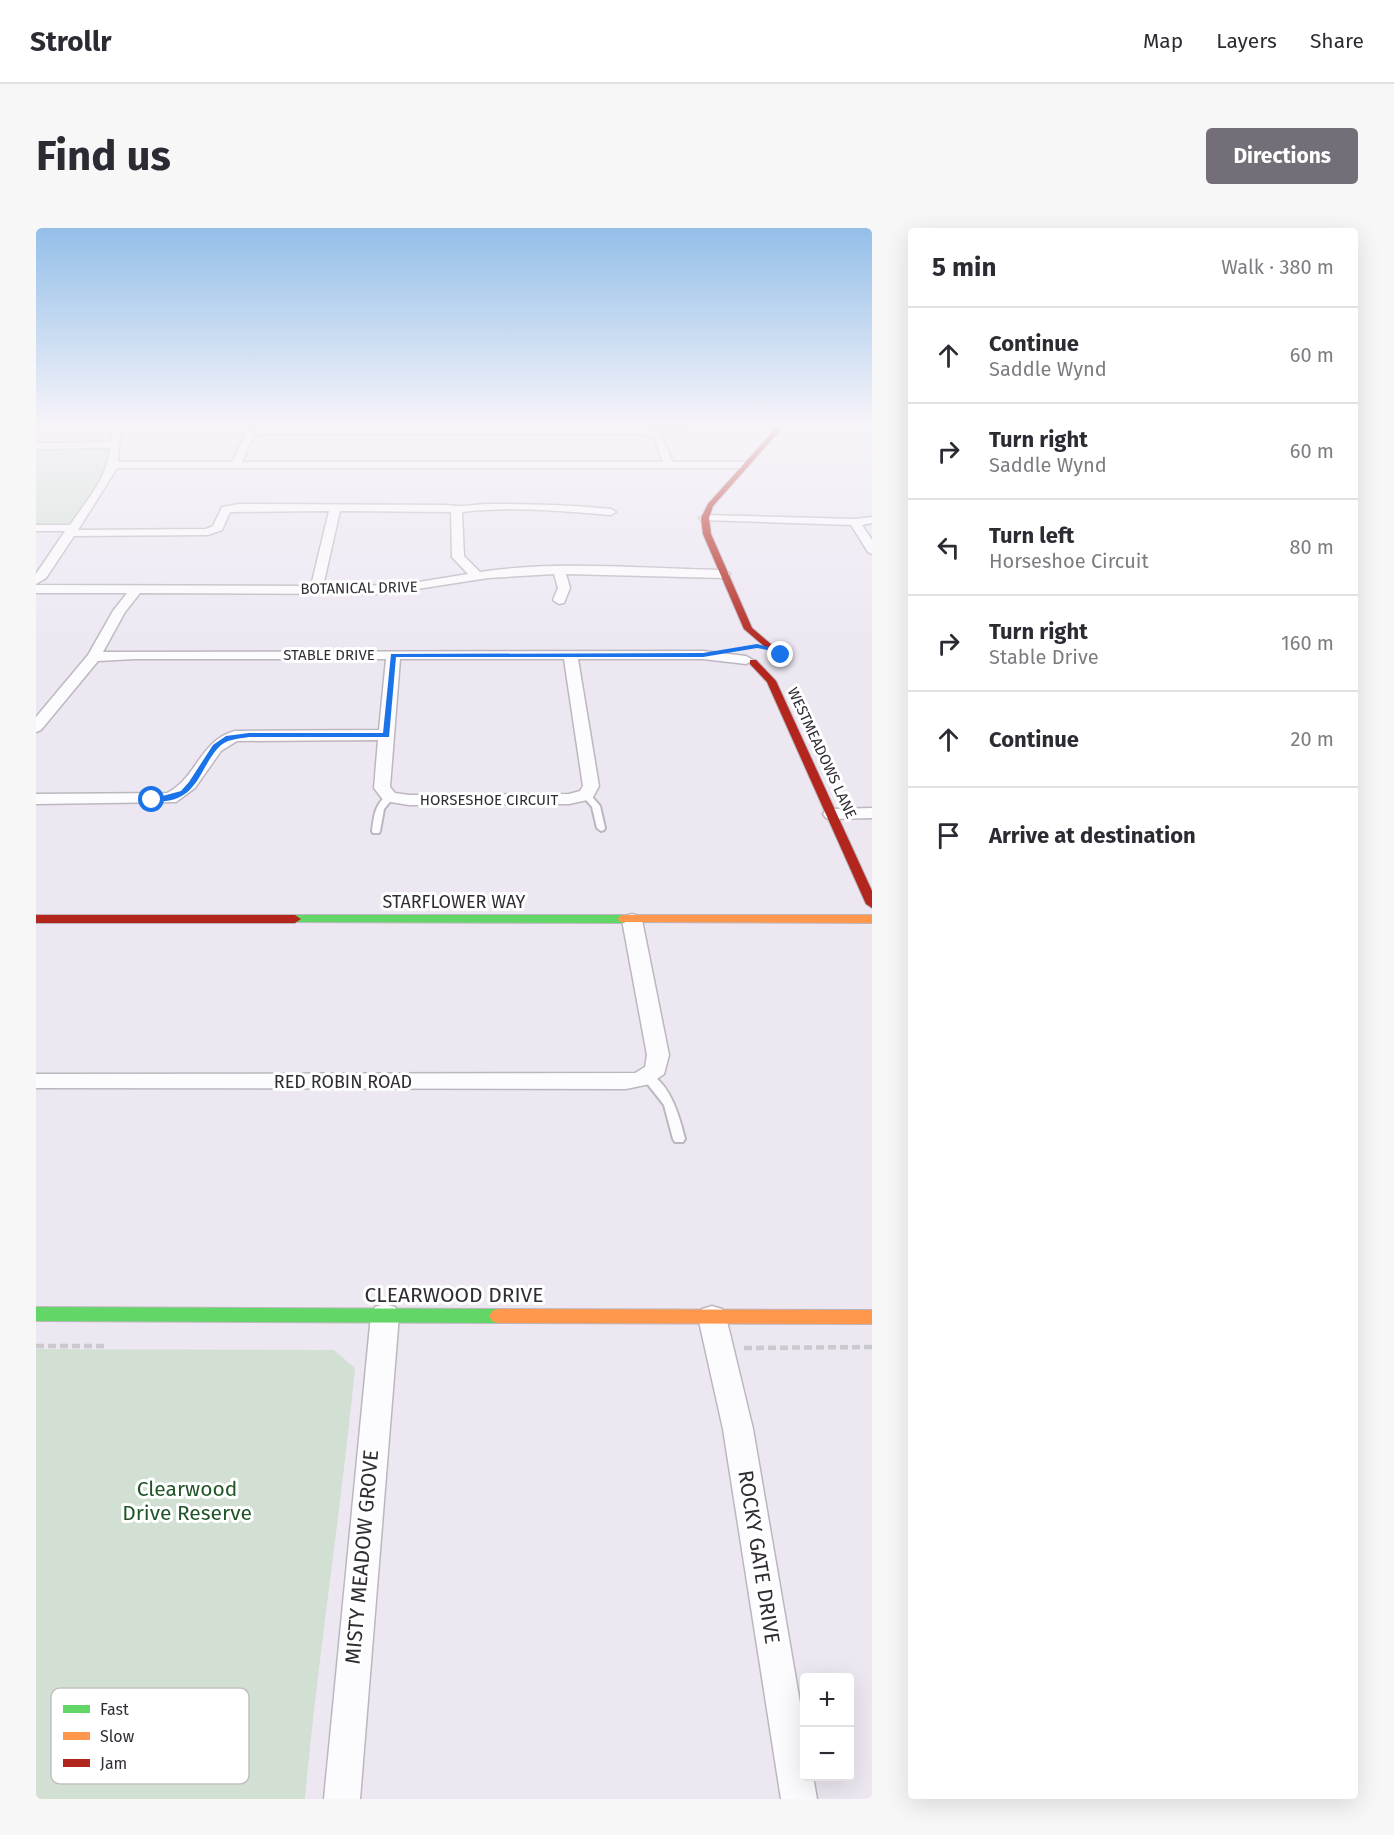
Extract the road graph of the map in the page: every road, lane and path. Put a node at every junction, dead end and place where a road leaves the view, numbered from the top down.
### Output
1 (93, 499) edge
2 (715, 499) edge
3 (335, 507) junction
4 (455, 510) junction
5 (611, 512) dead end
6 (705, 518) junction
7 (872, 520) edge
8 (855, 522) junction
9 (36, 528) edge
10 (71, 531) junction
11 (872, 550) edge
12 (560, 571) junction
13 (723, 572) junction
14 (477, 576) junction
15 (38, 584) edge
16 (122, 589) junction
17 (137, 589) junction
18 (316, 590) junction
19 (559, 600) dead end
20 (119, 611) junction
21 (748, 629) junction
22 (770, 648) junction
23 (96, 655) junction
24 (393, 655) junction
25 (570, 655) junction
26 (746, 655) junction
27 (778, 660) junction
28 (771, 681) junction
29 (36, 727) edge
30 (386, 735) junction
31 (586, 795) junction
32 (390, 797) junction
33 (36, 800) edge
34 (872, 813) edge
35 (832, 814) junction
36 (601, 828) dead end
37 (376, 831) dead end
38 (872, 904) edge
39 (36, 919) edge
40 (872, 919) edge
41 (632, 920) junction
42 (648, 1077) junction
43 (36, 1082) edge
44 (679, 1139) dead end
45 (36, 1314) edge
46 (385, 1316) junction
47 (712, 1317) junction
48 (872, 1317) edge
49 (36, 1346) edge
50 (108, 1346) dead end
51 (872, 1347) edge
52 (718, 1349) junction
53 (342, 1799) edge
54 (799, 1799) edge

1 - 10 street
2 - 6 street
3 - 4 street
3 - 10 street
3 - 18 street
4 - 5 street
4 - 14 street
6 - 8 street
6 - 13 street
7 - 8 street
8 - 11 street
9 - 10 street
10 - 15 street
12 - 13 street, BOTANICAL DRIVE
12 - 14 street, BOTANICAL DRIVE
12 - 19 street
13 - 21 street
14 - 18 street, BOTANICAL DRIVE
15 - 16 street, BOTANICAL DRIVE
16 - 17 street, BOTANICAL DRIVE
16 - 20 street
17 - 18 street, BOTANICAL DRIVE
17 - 20 street
20 - 23 street
21 - 22 street
21 - 26 street
22 - 26 street
22 - 27 street
23 - 24 street, STABLE DRIVE
23 - 29 street
24 - 25 street, STABLE DRIVE
24 - 30 street
25 - 26 street, STABLE DRIVE
25 - 31 street
26 - 27 street
26 - 28 street, WESTMEADOWS LANE
27 - 28 street, WESTMEADOWS LANE
28 - 35 street, WESTMEADOWS LANE
30 - 32 street
30 - 33 street
31 - 32 street, HORSESHOE CIRCUIT
31 - 36 lane
32 - 37 lane
34 - 35 street
35 - 38 street, WESTMEADOWS LANE
39 - 41 street, STARFLOWER WAY
40 - 41 street, STARFLOWER WAY
41 - 42 street
42 - 43 street, RED ROBIN ROAD
42 - 44 lane
45 - 46 street, CLEARWOOD DRIVE
46 - 47 street, CLEARWOOD DRIVE
46 - 53 street, MISTY MEADOW GROVE
47 - 48 street, CLEARWOOD DRIVE
47 - 52 street, ROCKY GATE DRIVE
49 - 50 path
51 - 52 path
52 - 54 street, ROCKY GATE DRIVE

